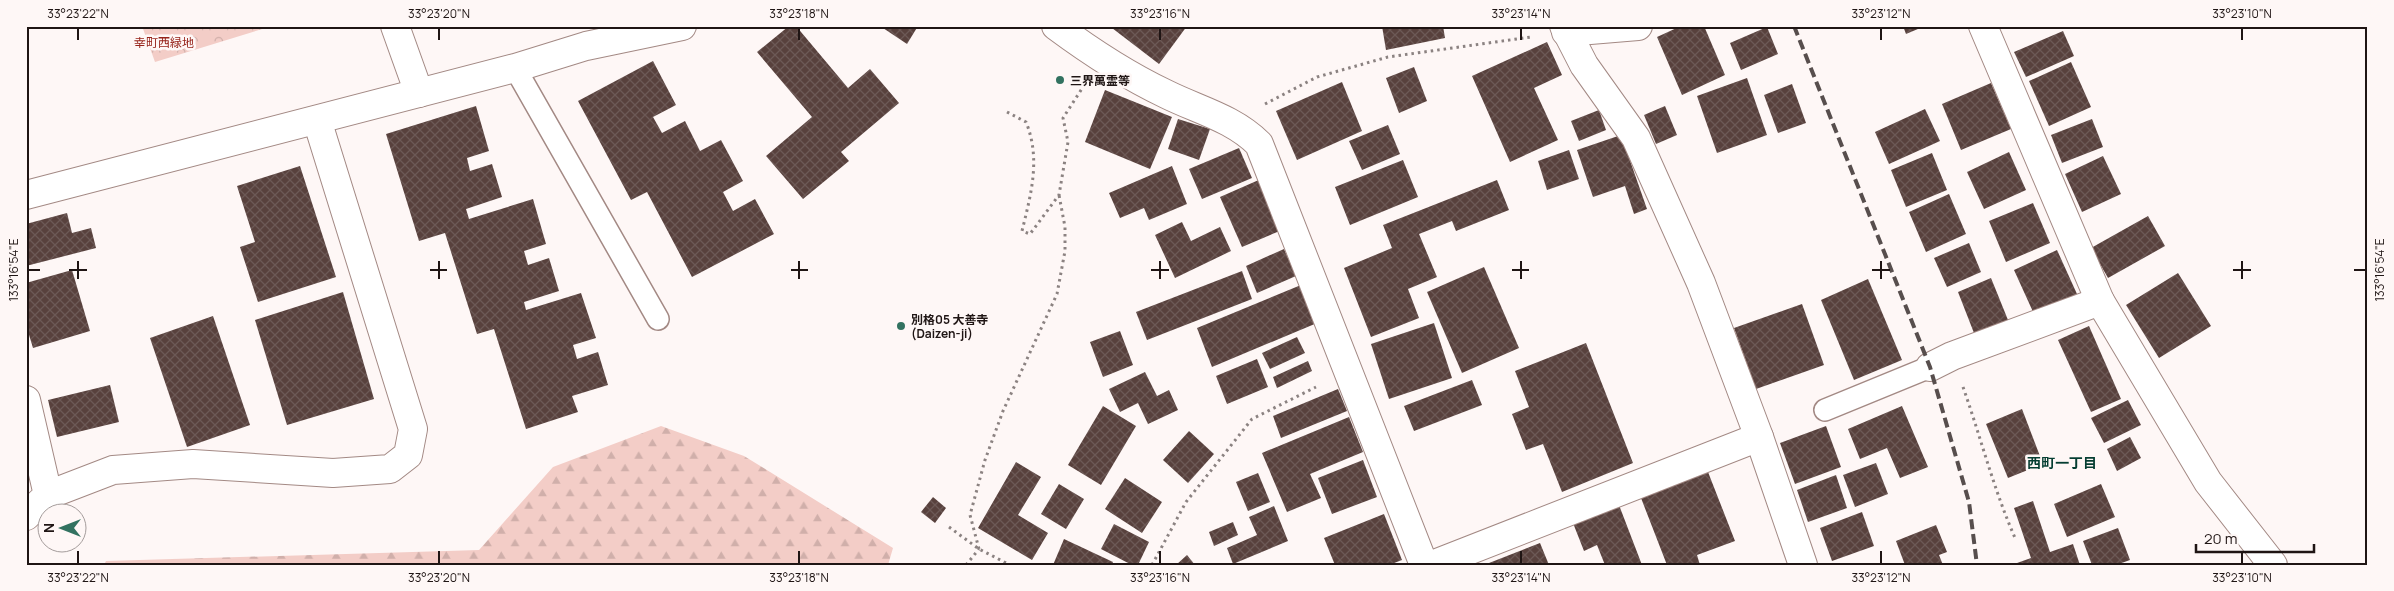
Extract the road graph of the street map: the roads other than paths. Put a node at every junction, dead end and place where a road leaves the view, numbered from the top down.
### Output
1 (394, 26) edge
2 (682, 26) edge
3 (1056, 26) edge
4 (1638, 26) edge
5 (1983, 26) edge
6 (1565, 29) edge
7 (582, 36) edge
8 (515, 68) junction
9 (418, 93) junction
10 (317, 120) junction
11 (26, 196) edge
12 (2100, 301) junction
13 (658, 319) dead end
14 (1941, 361) joint
15 (26, 400) edge
16 (1824, 410) dead end
17 (1759, 437) junction
18 (48, 495) junction
19 (26, 516) edge
20 (1424, 565) edge
21 (1432, 565) edge
22 (1803, 565) edge
23 (2273, 565) edge

1 - 9 street
2 - 7 street
3 - 20 street
4 - 6 street
5 - 12 street
6 - 17 street
7 - 8 street
8 - 9 street
8 - 13 lane
9 - 10 street
10 - 11 street
10 - 18 street
12 - 14 street
12 - 23 street
14 - 16 lane
15 - 18 street
17 - 21 street
17 - 22 street
18 - 19 street

